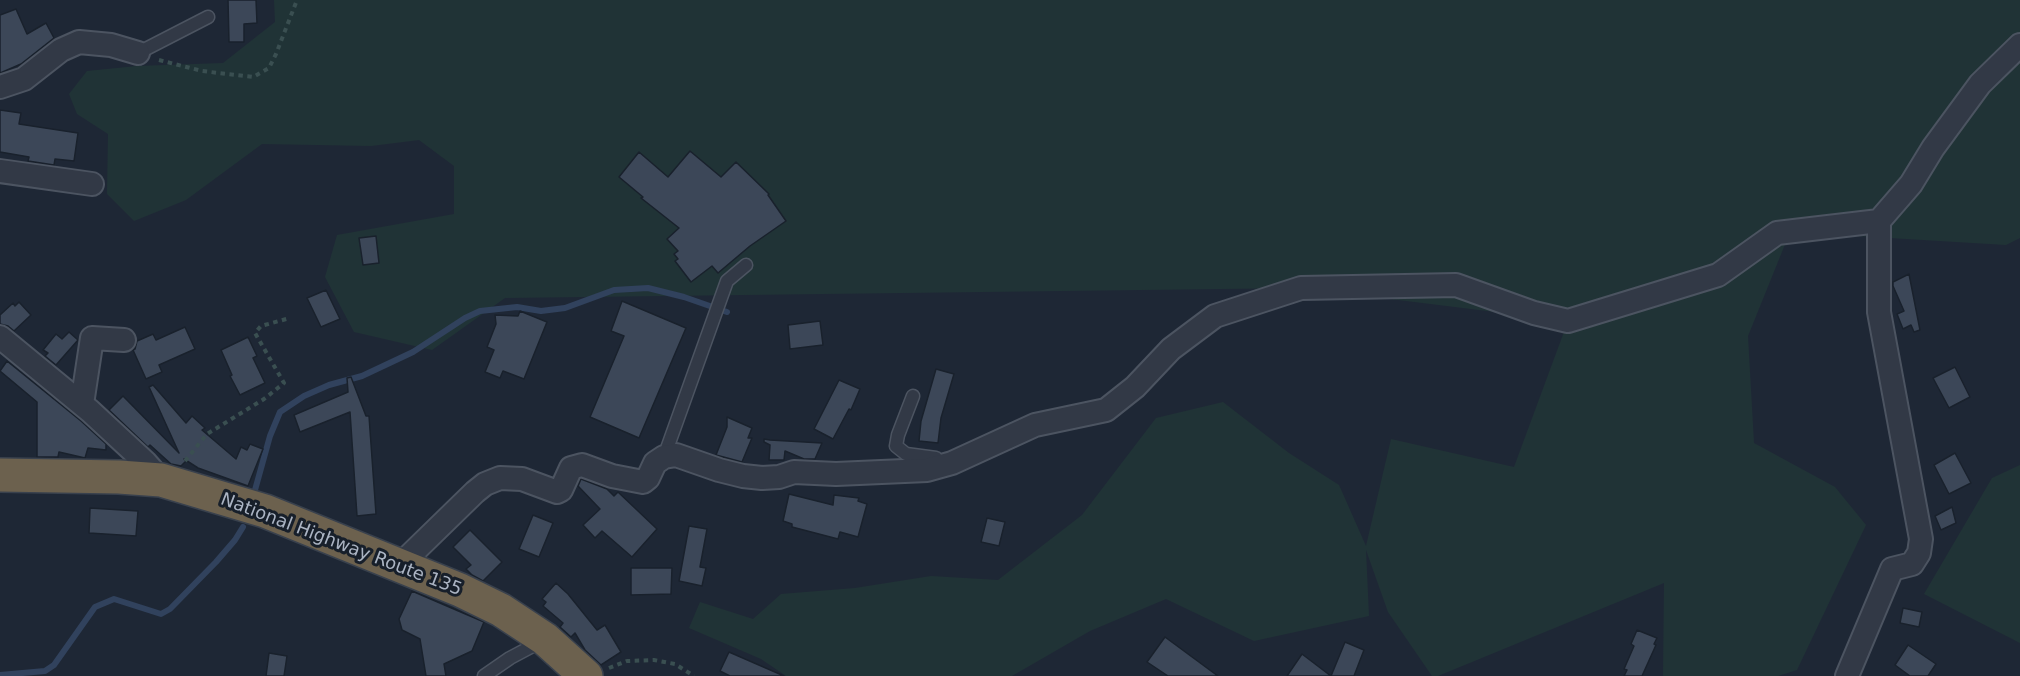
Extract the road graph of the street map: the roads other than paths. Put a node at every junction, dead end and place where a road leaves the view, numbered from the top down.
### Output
1 (208, 17) dead end
2 (2020, 45) edge
3 (138, 53) joint
4 (0, 87) edge
5 (0, 171) edge
6 (92, 184) dead end
7 (1879, 221) junction
8 (746, 265) dead end
9 (0, 337) edge
10 (124, 340) dead end
11 (913, 396) dead end
12 (82, 404) junction
13 (664, 457) junction
14 (940, 466) junction
15 (0, 475) edge
16 (167, 482) junction
17 (400, 565) junction
18 (545, 639) junction
19 (596, 673) edge
20 (484, 676) edge
21 (1847, 676) edge

1 - 3 lane
2 - 7 street
3 - 4 street
5 - 6 street
7 - 14 street
7 - 21 street
8 - 13 lane
9 - 12 street
10 - 12 street
11 - 14 lane
12 - 16 street
13 - 14 street
13 - 17 street
15 - 16 highway, National Highway Route 135
16 - 17 highway, National Highway Route 135
17 - 18 highway, National Highway Route 135
18 - 19 highway, National Highway Route 135
18 - 20 lane

